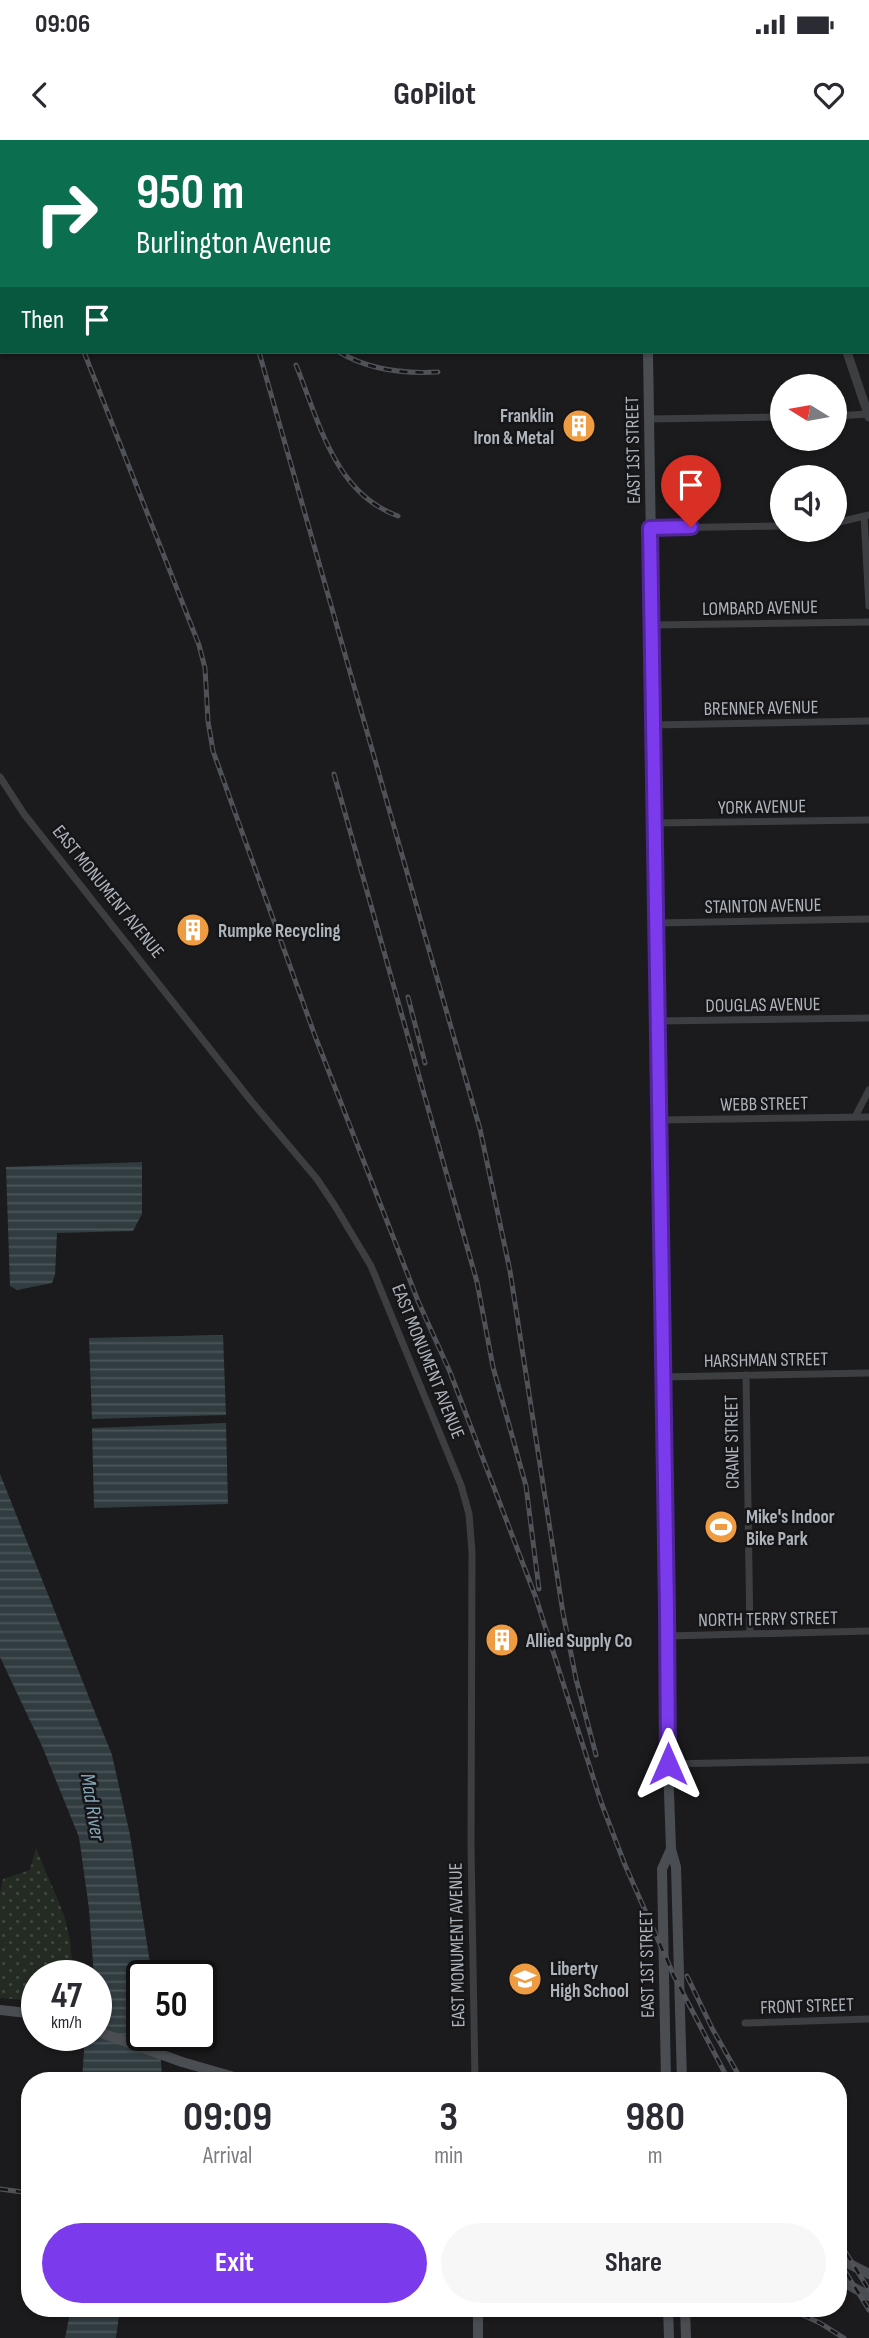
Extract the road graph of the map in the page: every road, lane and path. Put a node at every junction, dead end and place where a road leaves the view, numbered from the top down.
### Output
1 (648, 354) edge
2 (847, 354) edge
3 (770, 416) edge
4 (847, 416) edge
5 (869, 416) edge
6 (649, 419) junction
7 (866, 515) edge
8 (847, 520) edge
9 (770, 526) edge
10 (650, 528) junction
11 (869, 606) edge
12 (869, 622) edge
13 (652, 625) junction
14 (869, 721) edge
15 (653, 725) junction
16 (0, 777) edge
17 (869, 820) edge
18 (655, 823) junction
19 (869, 919) edge
20 (657, 923) junction
21 (869, 1018) edge
22 (657, 1021) junction
23 (869, 1090) edge
24 (855, 1117) junction
25 (869, 1117) edge
26 (659, 1120) junction
27 (869, 1373) edge
28 (746, 1375) junction
29 (664, 1377) junction
30 (869, 1631) edge
31 (750, 1634) junction
32 (668, 1636) junction
33 (869, 1760) edge
34 (668, 1764) junction
35 (671, 1849) junction
36 (0, 2010) edge
37 (21, 2012) edge
38 (869, 2019) edge
39 (745, 2023) dead end
40 (112, 2037) edge
41 (216, 2072) edge
42 (475, 2072) edge
43 (666, 2072) edge
44 (682, 2072) edge
45 (847, 2263) edge
46 (869, 2274) edge
47 (847, 2284) edge
48 (869, 2296) edge
49 (478, 2317) edge
50 (668, 2317) edge
51 (685, 2317) edge
52 (478, 2338) edge
53 (668, 2338) edge
54 (686, 2338) edge

1 - 6 main road, EAST 1ST STREET
2 - 5 street
3 - 6 street
4 - 5 street
6 - 10 main road, EAST 1ST STREET
7 - 8 street
7 - 11 street
9 - 10 street
10 - 13 main road, EAST 1ST STREET
12 - 13 street, LOMBARD AVENUE
13 - 15 main road, EAST 1ST STREET
14 - 15 street, BRENNER AVENUE
15 - 18 main road, EAST 1ST STREET
16 - 42 street, EAST MONUMENT AVENUE
17 - 18 street, YORK AVENUE
18 - 20 main road, EAST 1ST STREET
19 - 20 street, STAINTON AVENUE
20 - 22 main road, EAST 1ST STREET
21 - 22 street, DOUGLAS AVENUE
22 - 26 main road, EAST 1ST STREET
23 - 24 street
24 - 25 street, WEBB STREET
24 - 26 street, WEBB STREET
26 - 29 main road, EAST 1ST STREET
27 - 28 street, HARSHMAN STREET
28 - 29 street, HARSHMAN STREET
28 - 31 street, CRANE STREET
29 - 32 main road, EAST 1ST STREET
30 - 31 street, NORTH TERRY STREET
31 - 32 street, NORTH TERRY STREET
32 - 34 main road, EAST 1ST STREET
33 - 34 street
34 - 35 main road, EAST 1ST STREET
35 - 43 main road, EAST 1ST STREET
35 - 44 main road, EAST 1ST STREET
36 - 37 main road
38 - 39 street, FRONT STREET
40 - 41 main road
45 - 46 main road
47 - 48 main road
49 - 52 main road
50 - 53 main road
51 - 54 main road

